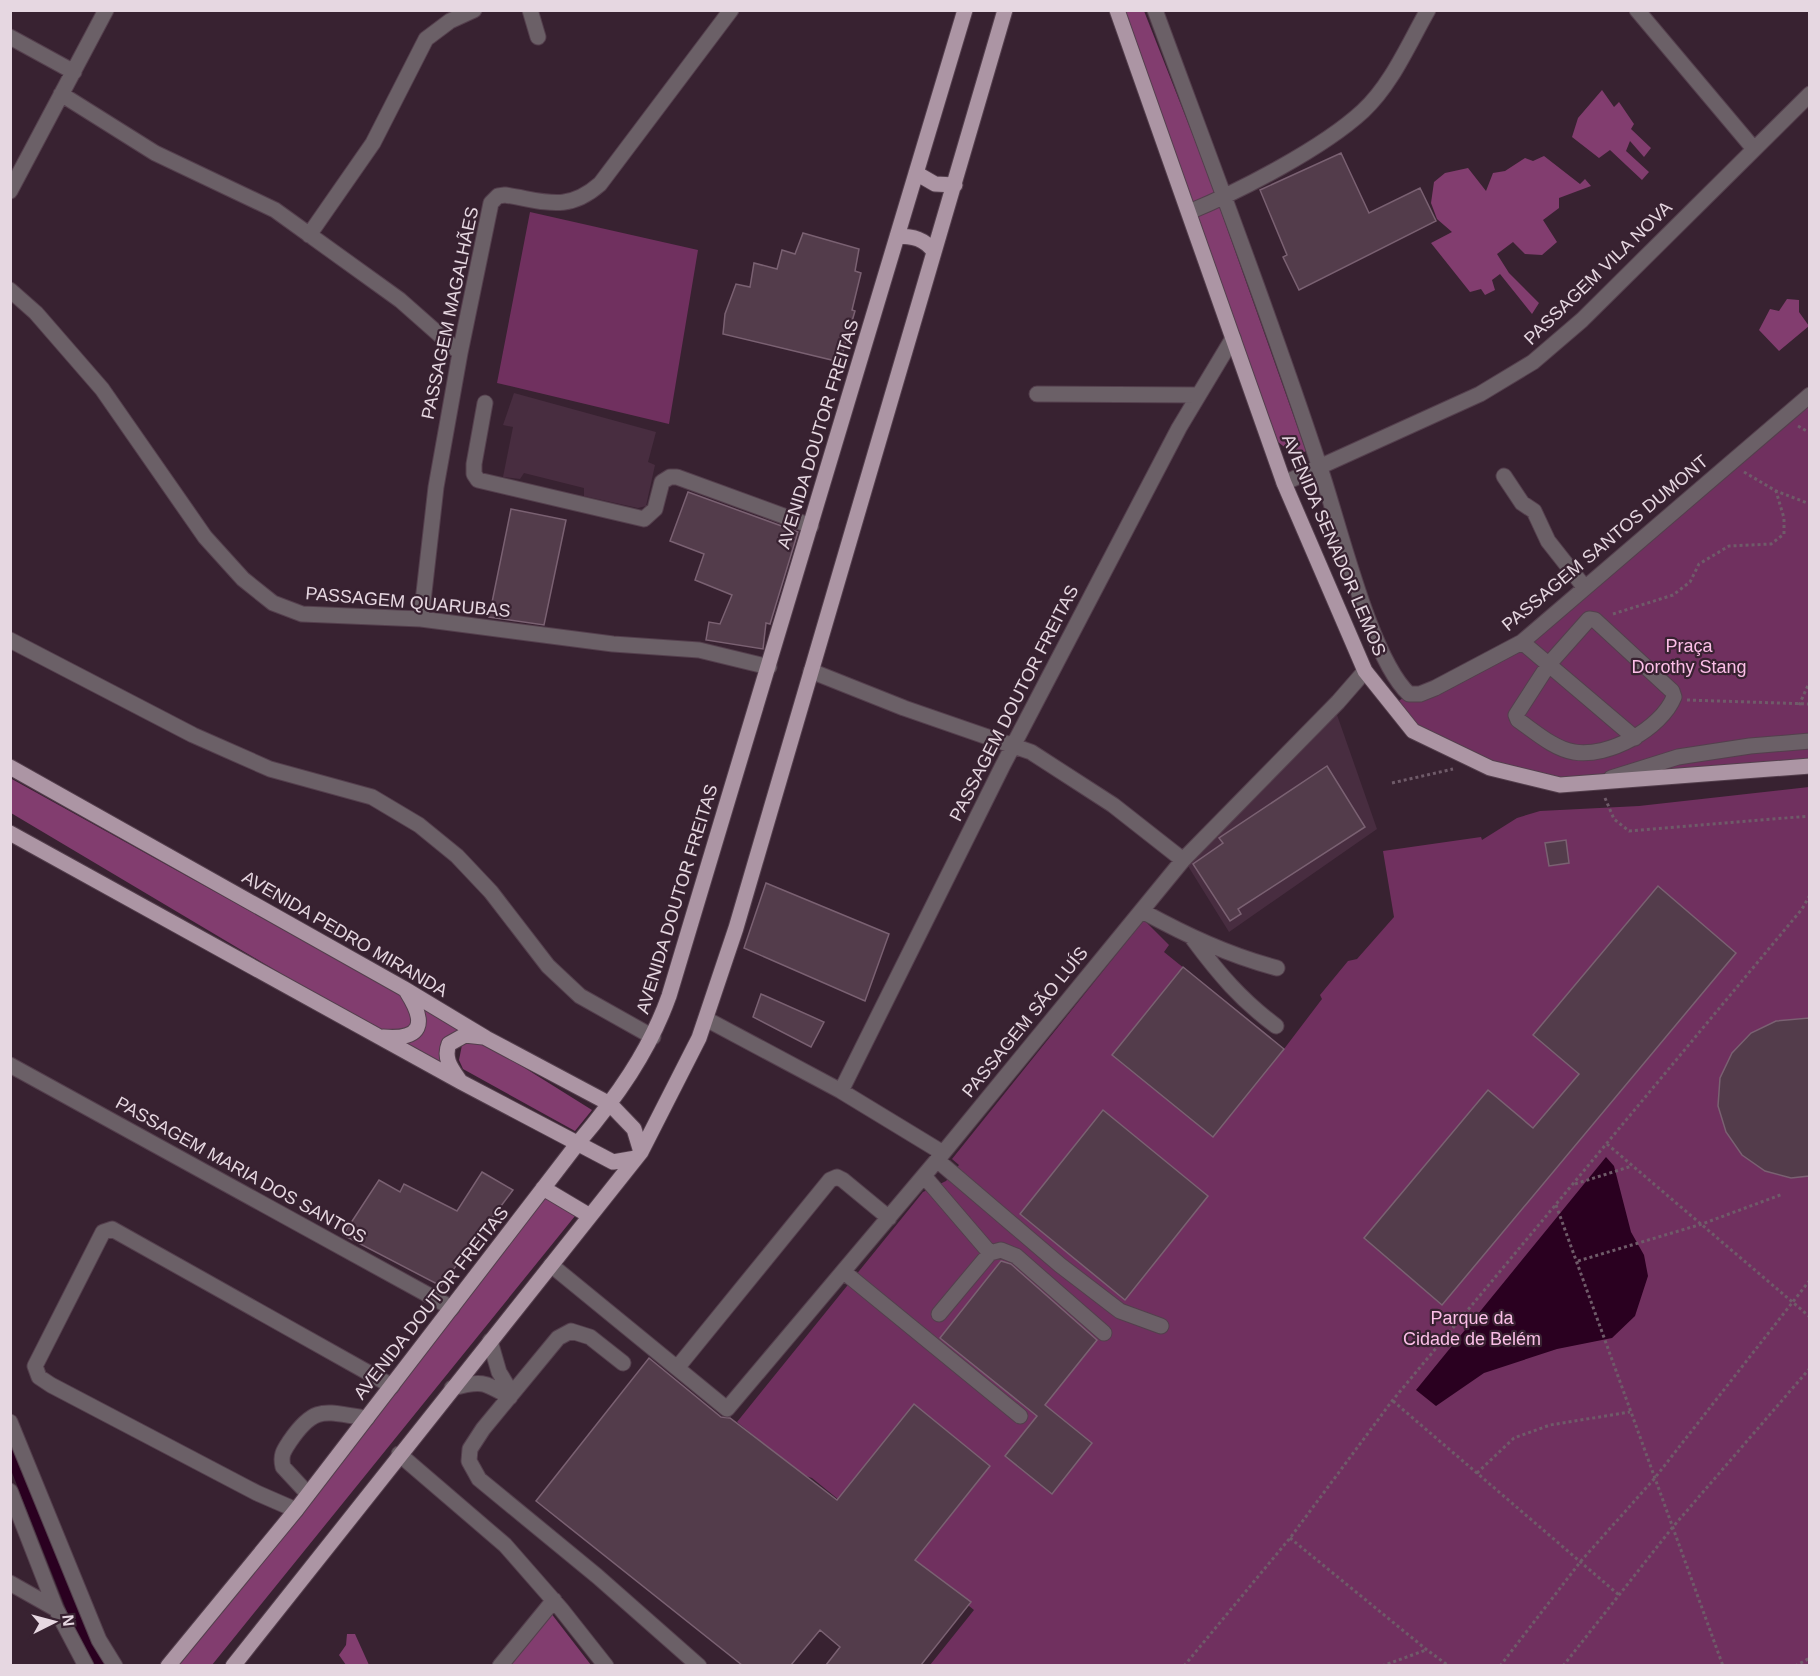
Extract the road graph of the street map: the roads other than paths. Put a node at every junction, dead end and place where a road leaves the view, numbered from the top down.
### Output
1 (106, 10) edge
2 (474, 10) edge
3 (530, 10) edge
4 (731, 10) edge
5 (964, 10) edge
6 (1005, 10) edge
7 (1117, 10) edge
8 (1155, 10) edge
9 (1428, 10) edge
10 (1637, 10) edge
11 (10, 37) edge
12 (537, 38) dead end
13 (74, 72) junction
14 (62, 94) junction
15 (1809, 94) edge
16 (1754, 149) junction
17 (916, 173) junction
18 (955, 185) junction
19 (10, 191) edge
20 (1224, 197) junction
21 (1189, 212) junction
22 (309, 235) junction
23 (897, 236) junction
24 (934, 252) junction
25 (10, 290) edge
26 (1233, 338) junction
27 (460, 353) junction
28 (1037, 394) dead end
29 (1198, 395) junction
30 (1809, 395) edge
31 (485, 404) dead end
32 (1320, 467) junction
33 (1504, 476) dead end
34 (1284, 483) junction
35 (811, 526) junction
36 (1585, 588) junction
37 (421, 620) junction
38 (10, 640) edge
39 (1522, 642) junction
40 (1549, 664) junction
41 (769, 667) junction
42 (811, 671) junction
43 (1365, 671) junction
44 (1409, 694) joint
45 (1635, 738) junction
46 (1809, 741) edge
47 (1013, 745) junction
48 (1809, 766) edge
49 (10, 767) edge
50 (1591, 784) junction
51 (10, 833) edge
52 (1183, 860) junction
53 (1142, 911) junction
54 (1193, 939) junction
55 (1277, 968) dead end
56 (403, 988) junction
57 (706, 1019) junction
58 (1276, 1026) dead end
59 (377, 1036) junction
60 (653, 1037) junction
61 (486, 1038) junction
62 (10, 1065) edge
63 (461, 1083) junction
64 (841, 1091) junction
65 (610, 1104) junction
66 (578, 1143) junction
67 (639, 1155) junction
68 (940, 1156) junction
69 (924, 1176) junction
70 (543, 1188) junction
71 (590, 1216) junction
72 (889, 1218) junction
73 (990, 1253) junction
74 (551, 1265) junction
75 (844, 1272) junction
76 (452, 1308) junction
77 (939, 1314) dead end
78 (1161, 1326) dead end
79 (1104, 1333) dead end
80 (490, 1341) junction
81 (623, 1363) dead end
82 (677, 1368) junction
83 (392, 1386) junction
84 (452, 1388) junction
85 (511, 1395) junction
86 (1020, 1416) dead end
87 (367, 1418) junction
88 (10, 1422) edge
89 (399, 1454) junction
90 (10, 1491) edge
91 (308, 1494) junction
92 (296, 1510) junction
93 (10, 1583) edge
94 (554, 1600) junction
95 (56, 1609) junction
96 (86, 1665) edge
97 (115, 1665) edge
98 (168, 1665) edge
99 (233, 1665) edge
100 (500, 1665) edge
101 (606, 1665) edge
102 (699, 1665) edge

1 - 13 street
2 - 22 street
3 - 12 street
4 - 27 street, PASSAGEM MAGALHÃES
5 - 17 main road, AVENIDA DOUTOR FREITAS
6 - 18 main road
7 - 21 main road, AVENIDA SENADOR LEMOS
8 - 20 street, AVENIDA SENADOR LEMOS
9 - 20 street
10 - 16 street
11 - 13 street
13 - 14 street
14 - 19 street
14 - 22 street
15 - 16 street, PASSAGEM VILA NOVA
16 - 32 street, PASSAGEM VILA NOVA
17 - 18 main road
17 - 23 main road, AVENIDA DOUTOR FREITAS
18 - 24 main road
20 - 21 street
20 - 32 street, AVENIDA SENADOR LEMOS
21 - 26 main road, AVENIDA SENADOR LEMOS
22 - 27 street
23 - 24 main road
23 - 35 main road, AVENIDA DOUTOR FREITAS
24 - 42 main road
25 - 37 street, PASSAGEM QUARUBAS
26 - 29 street, PASSAGEM DOUTOR FREITAS
26 - 34 main road, AVENIDA SENADOR LEMOS
27 - 37 street, PASSAGEM MAGALHÃES
28 - 29 street
29 - 47 street, PASSAGEM DOUTOR FREITAS
30 - 36 street, PASSAGEM SANTOS DUMONT
31 - 35 street
32 - 34 street, PASSAGEM VILA NOVA
32 - 44 street, AVENIDA SENADOR LEMOS
33 - 36 street
34 - 43 main road, AVENIDA SENADOR LEMOS
35 - 41 main road, AVENIDA DOUTOR FREITAS
36 - 39 street, PASSAGEM SANTOS DUMONT
37 - 41 street, PASSAGEM QUARUBAS
38 - 60 street
39 - 40 street
39 - 44 street, PASSAGEM SANTOS DUMONT
40 - 45 street
40 - 45 street
40 - 45 street
41 - 60 main road, AVENIDA DOUTOR FREITAS
42 - 47 street
42 - 57 main road
43 - 50 main road, AVENIDA SENADOR LEMOS
43 - 52 street, PASSAGEM SÃO LUÍS
46 - 50 street
47 - 52 street
47 - 64 street, PASSAGEM DOUTOR FREITAS
48 - 50 main road, AVENIDA SENADOR LEMOS
49 - 56 main road, AVENIDA PEDRO MIRANDA
51 - 59 main road
52 - 53 street, PASSAGEM SÃO LUÍS
53 - 54 street
53 - 68 street, PASSAGEM SÃO LUÍS
54 - 55 street
54 - 58 street
56 - 59 main road
56 - 61 main road, AVENIDA PEDRO MIRANDA
57 - 64 street
57 - 67 main road
59 - 63 main road
60 - 65 main road, AVENIDA DOUTOR FREITAS
61 - 63 main road
61 - 65 main road, AVENIDA PEDRO MIRANDA
62 - 76 street, PASSAGEM MARIA DOS SANTOS
63 - 66 main road
64 - 68 street
65 - 66 main road, AVENIDA DOUTOR FREITAS
65 - 67 main road, AVENIDA PEDRO MIRANDA
66 - 67 main road
66 - 70 main road, AVENIDA DOUTOR FREITAS
67 - 71 main road
68 - 69 street, PASSAGEM SÃO LUÍS
68 - 78 street
69 - 72 street, PASSAGEM SÃO LUÍS
69 - 73 street
70 - 71 main road
70 - 76 main road, AVENIDA DOUTOR FREITAS
71 - 74 main road
72 - 75 street, PASSAGEM SÃO LUÍS
72 - 82 street
73 - 77 street
73 - 79 street
74 - 80 main road
74 - 82 street
75 - 82 street, PASSAGEM SÃO LUÍS
75 - 86 street
76 - 83 main road, AVENIDA DOUTOR FREITAS
80 - 84 main road
80 - 85 street
81 - 85 street
83 - 87 main road, AVENIDA DOUTOR FREITAS
83 - 92 street
84 - 85 street
84 - 89 main road
85 - 102 street
87 - 91 main road, AVENIDA DOUTOR FREITAS
87 - 91 street
88 - 97 street
89 - 94 street
89 - 99 main road
90 - 95 street
91 - 92 main road, AVENIDA DOUTOR FREITAS
92 - 98 main road, AVENIDA DOUTOR FREITAS
93 - 95 street
94 - 100 street
94 - 101 street
95 - 96 street

